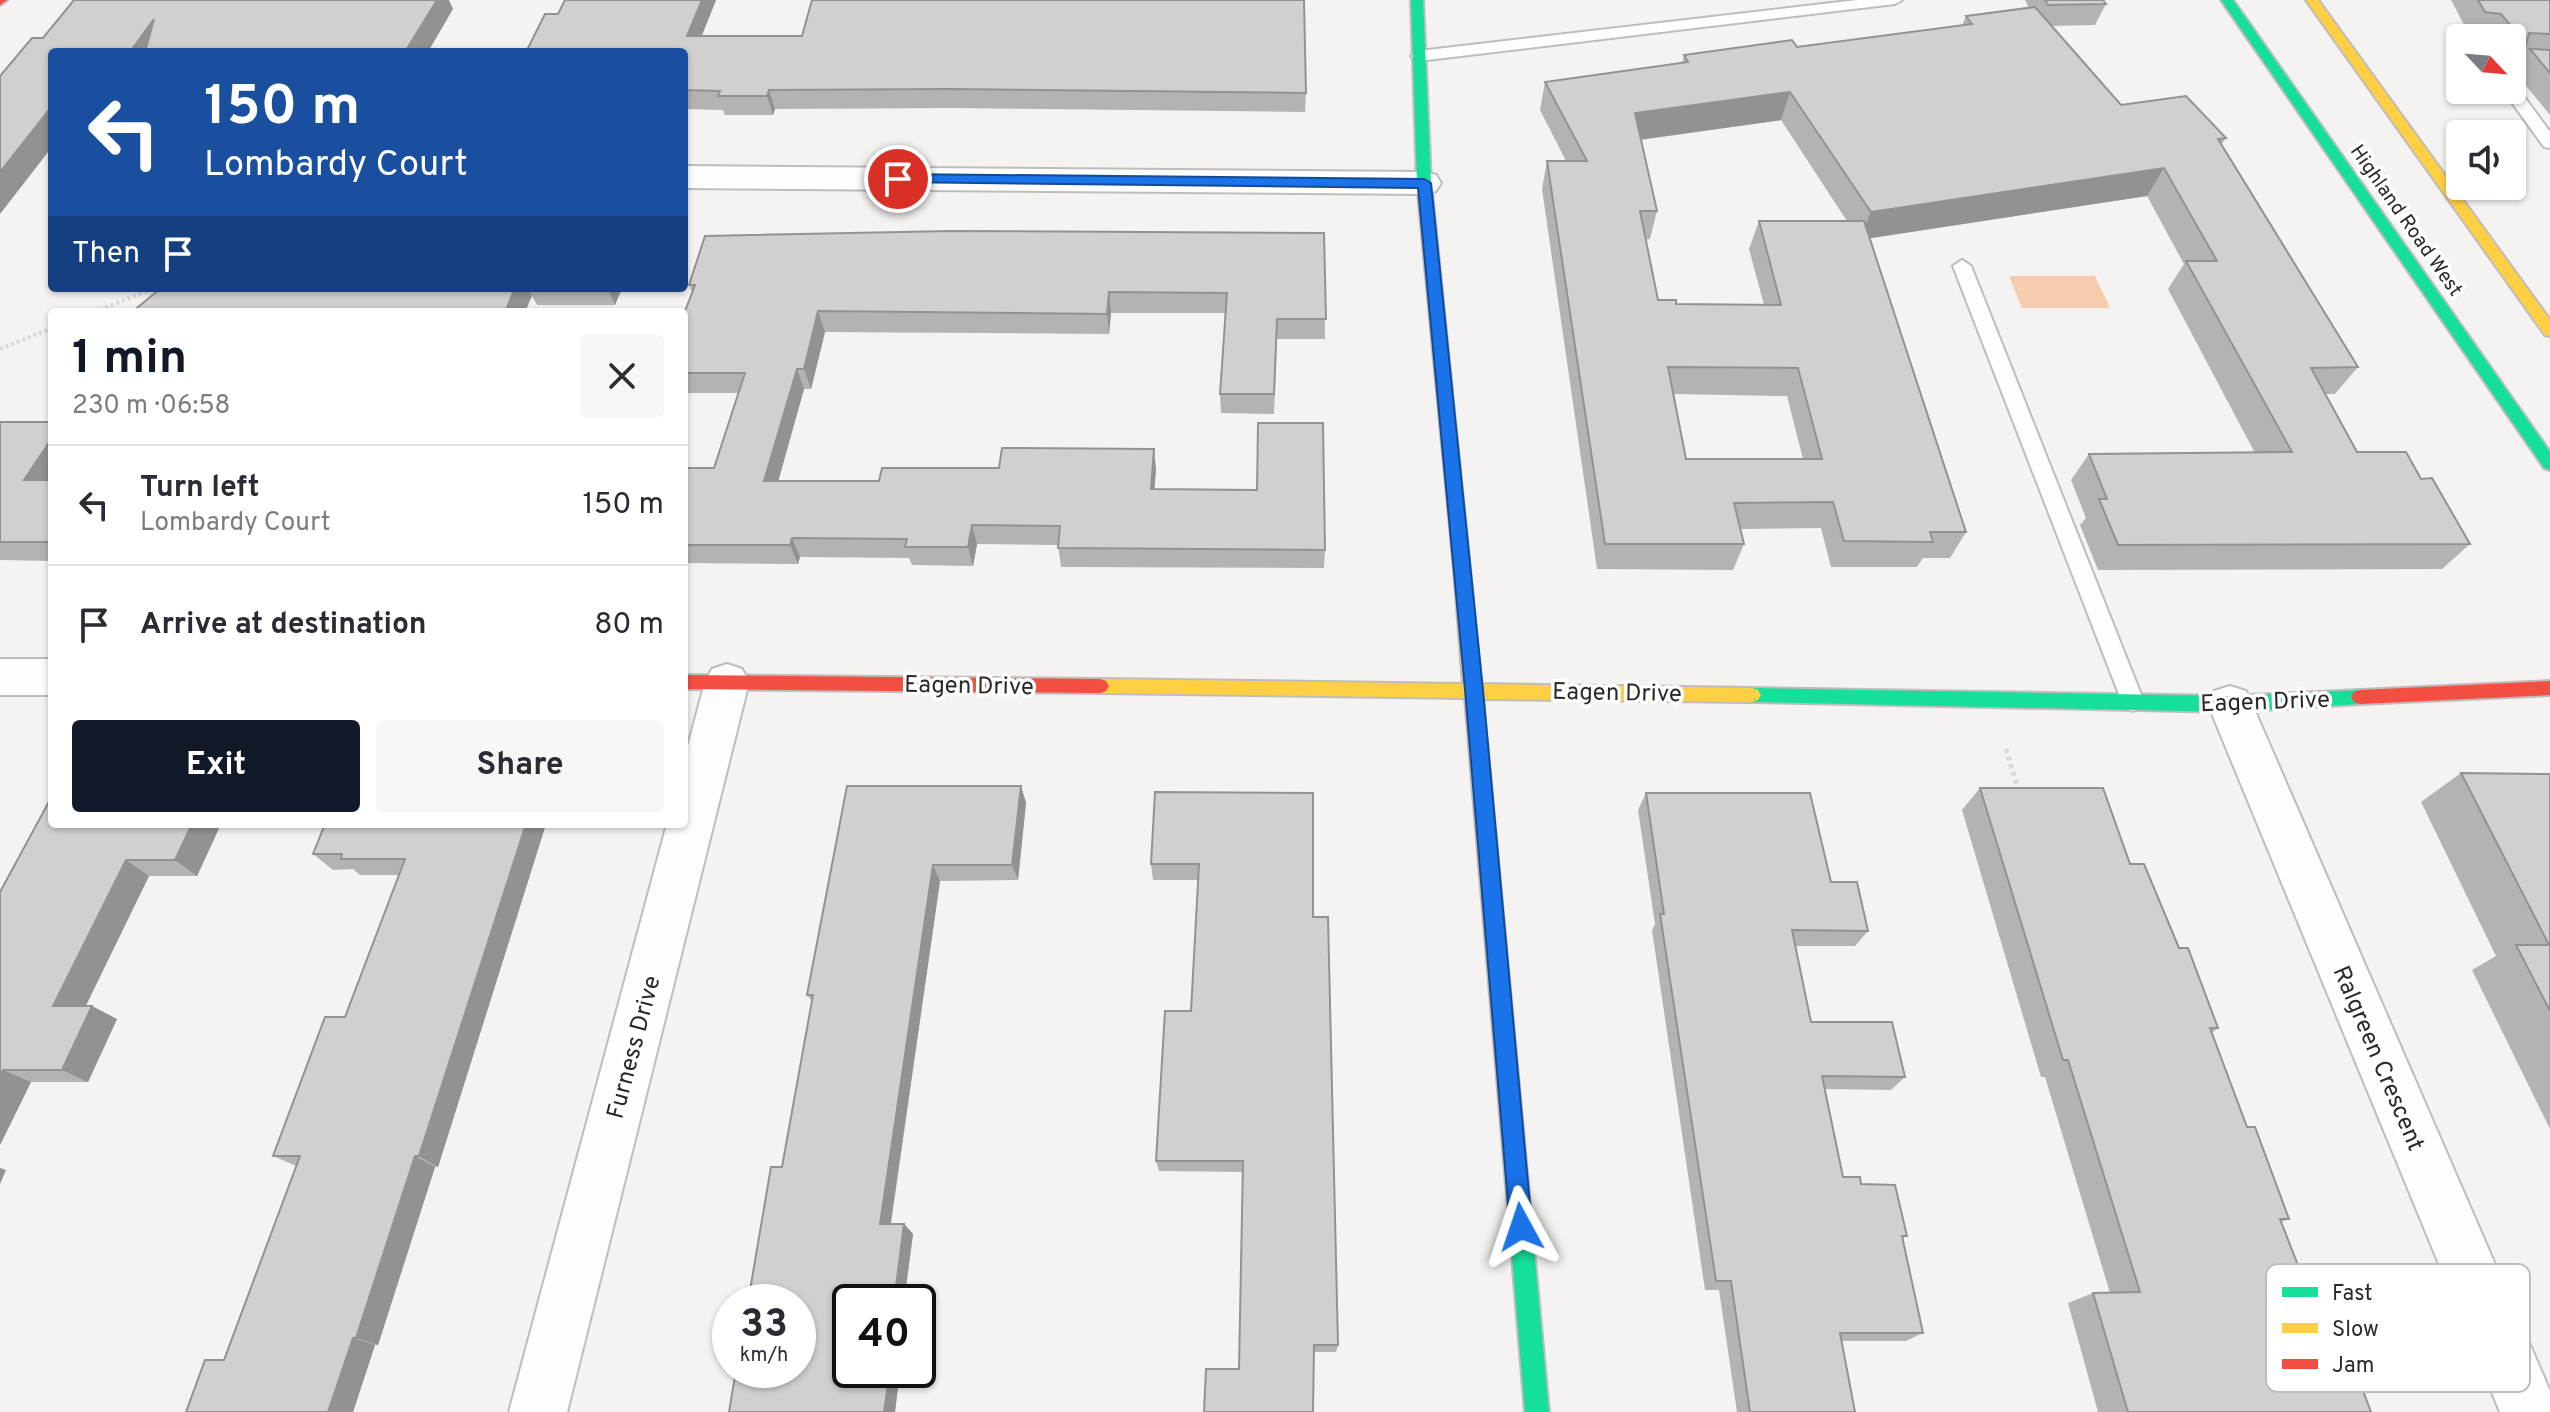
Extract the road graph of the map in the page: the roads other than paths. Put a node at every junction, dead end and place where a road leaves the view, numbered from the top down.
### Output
1 (1417, 0) edge
2 (1895, 0) edge
3 (2227, 0) edge
4 (2312, 0) edge
5 (1419, 56) junction
6 (2526, 62) edge
7 (2550, 63) edge
8 (2521, 104) edge
9 (2550, 143) edge
10 (688, 177) edge
11 (1424, 183) junction
12 (1962, 266) dead end
13 (2550, 331) edge
14 (2550, 464) edge
15 (0, 677) edge
16 (48, 677) edge
17 (705, 682) edge
18 (2550, 688) edge
19 (1474, 690) junction
20 (2133, 702) junction
21 (2230, 704) junction
22 (688, 756) edge
23 (672, 828) edge
24 (2466, 1264) edge
25 (2521, 1392) edge
26 (538, 1412) edge
27 (1537, 1412) edge
28 (2529, 1412) edge

1 - 5 street
2 - 5 lane
3 - 14 street, Highland Road West
4 - 13 street
5 - 11 street
6 - 7 lane
8 - 9 lane
10 - 11 street
11 - 19 street
12 - 20 lane
15 - 16 street
17 - 19 street, Eagen Drive
17 - 22 street, Furness Drive
18 - 21 street, Eagen Drive
19 - 20 street, Eagen Drive
19 - 27 street
20 - 21 street, Eagen Drive
21 - 24 street, Ralgreen Crescent
23 - 26 street, Furness Drive
25 - 28 street, Ralgreen Crescent

